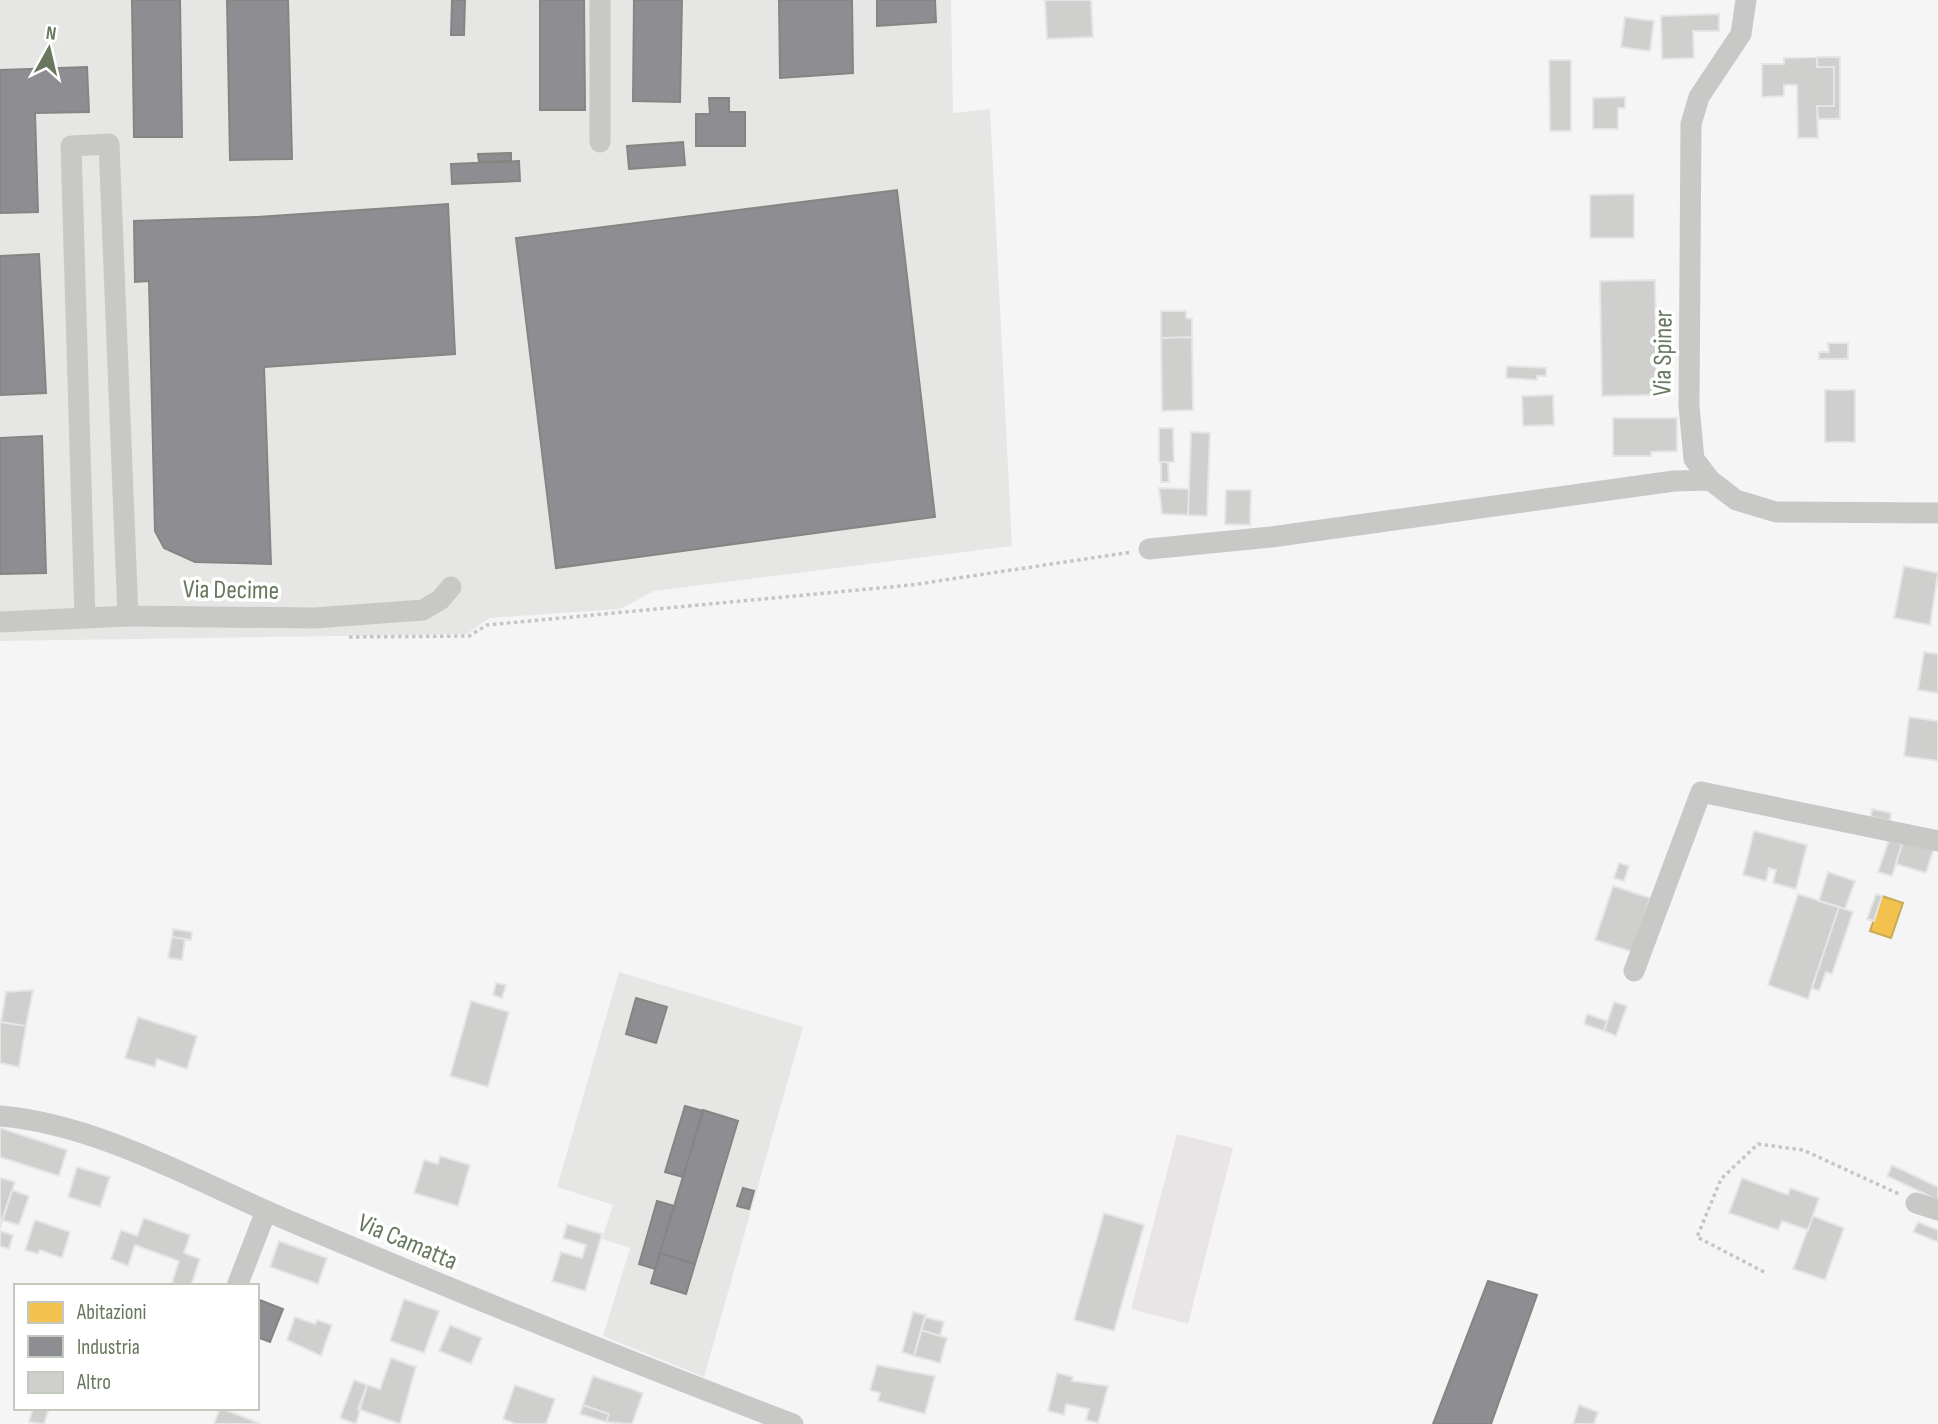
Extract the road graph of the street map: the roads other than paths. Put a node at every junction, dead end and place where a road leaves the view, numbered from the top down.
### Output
1 (600, 0) edge
2 (1746, 0) edge
3 (600, 142) dead end
4 (116, 370) junction
5 (78, 373) junction
6 (1710, 480) junction
7 (1938, 513) edge
8 (1149, 549) road end
9 (452, 587) dead end
10 (128, 616) junction
11 (86, 618) junction
12 (0, 622) edge
13 (1938, 841) edge
14 (1634, 971) dead end
15 (0, 1116) edge
16 (1916, 1203) road end
17 (1938, 1210) edge
18 (266, 1211) junction
19 (238, 1284) edge
20 (793, 1424) edge

1 - 3 street
2 - 6 street, Via Spiner
4 - 5 street
4 - 5 street
4 - 10 street
5 - 11 street
6 - 7 street, Via Spiner
6 - 8 street
9 - 10 street, Via Decime
10 - 11 street, Via Decime
11 - 12 street, Via Decime
13 - 14 street
15 - 18 street, Via Camatta
16 - 17 street
18 - 19 street
18 - 20 street, Via Camatta

